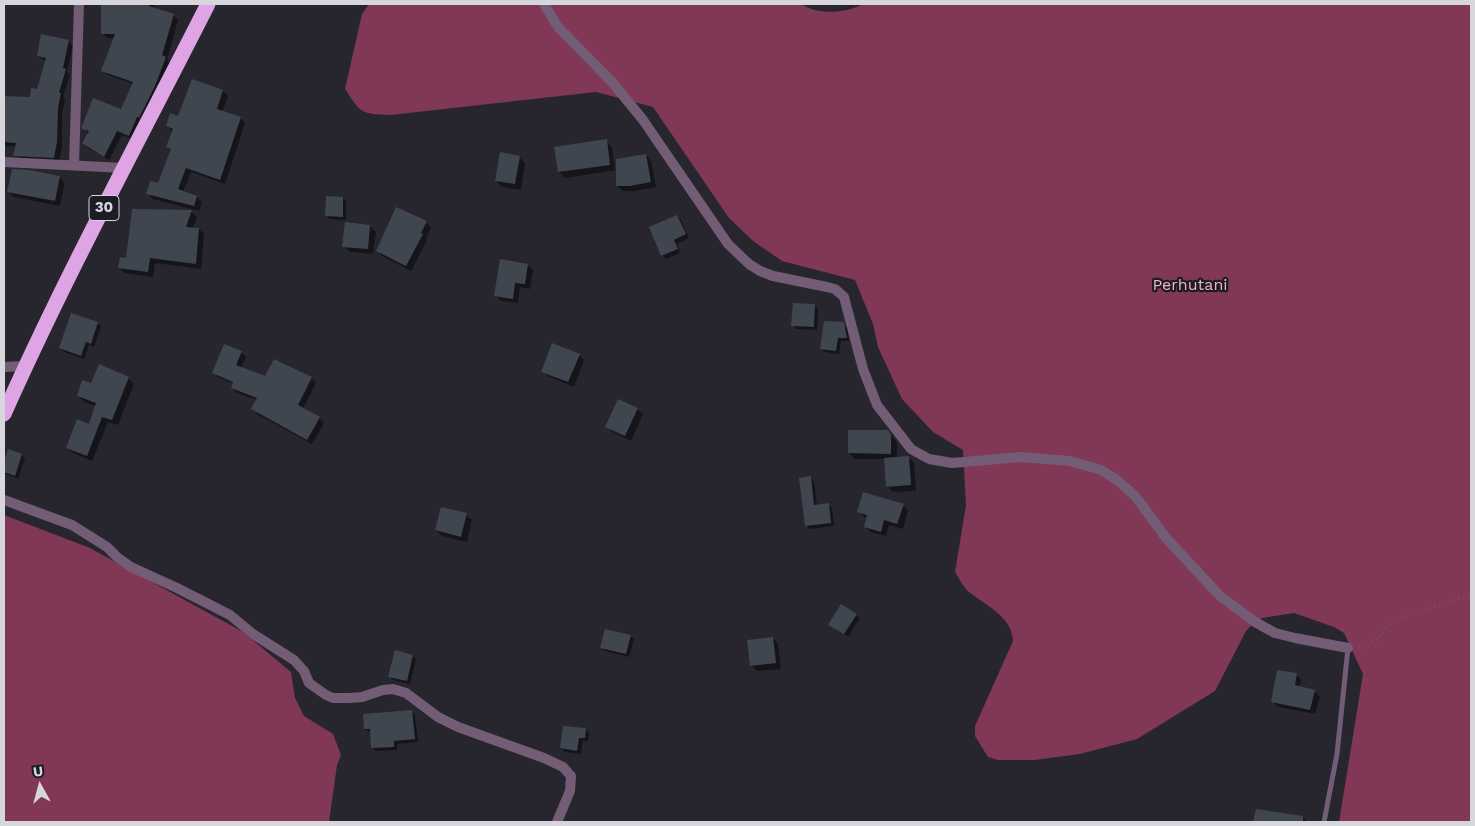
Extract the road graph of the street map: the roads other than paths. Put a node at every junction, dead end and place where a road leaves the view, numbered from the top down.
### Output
1 (79, 4) edge
2 (208, 4) edge
3 (544, 4) edge
4 (4, 162) edge
5 (74, 165) junction
6 (124, 168) junction
7 (4, 366) edge
8 (25, 366) junction
9 (4, 414) edge
10 (4, 500) edge
11 (1348, 648) joint
12 (557, 822) edge
13 (1324, 822) edge

1 - 5 street
2 - 6 highway, 30
3 - 11 street
4 - 5 street
5 - 6 street
6 - 8 highway, 30
7 - 8 street
8 - 9 highway, 30
10 - 12 street
11 - 13 lane

